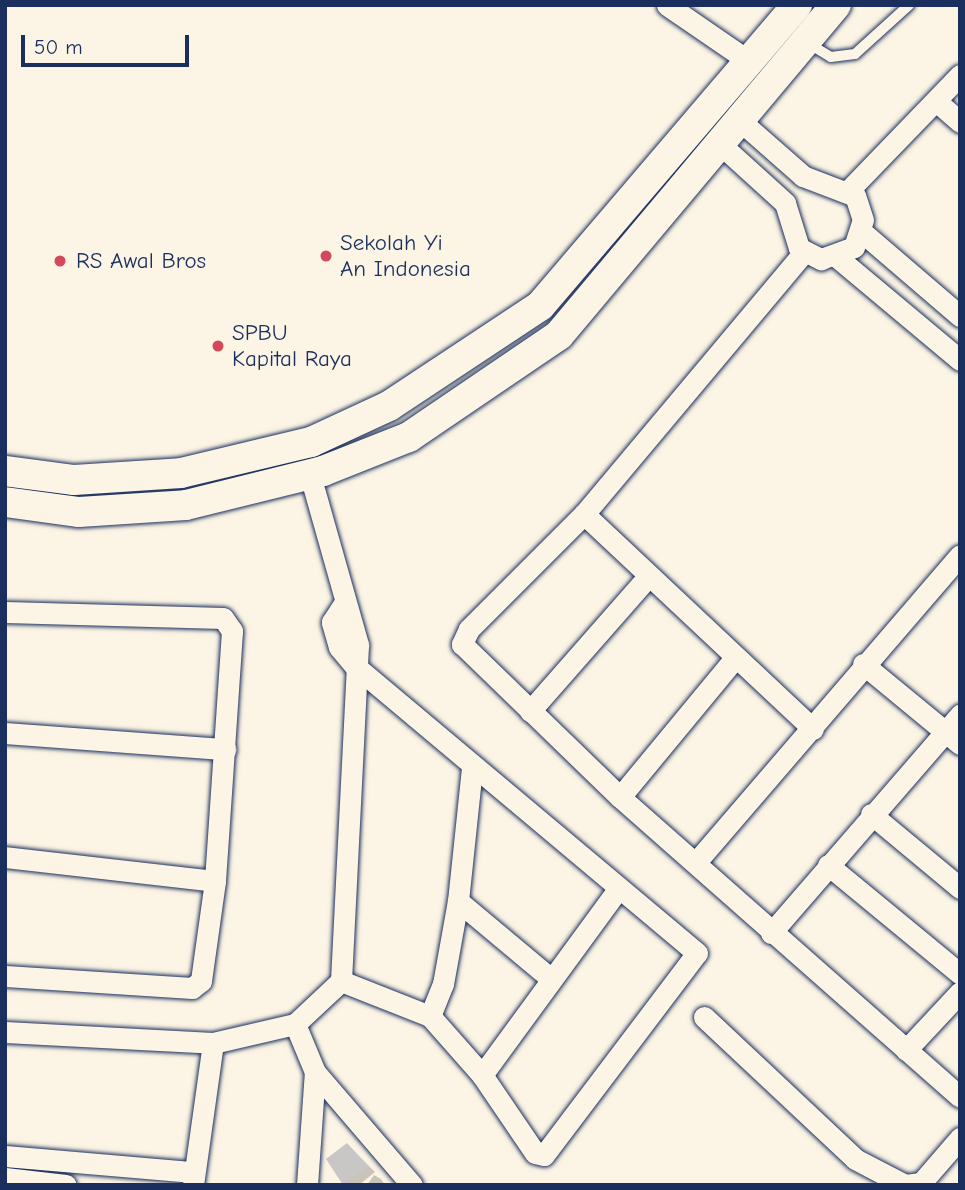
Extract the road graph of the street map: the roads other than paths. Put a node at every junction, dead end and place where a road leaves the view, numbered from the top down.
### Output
1 (667, 5) edge
2 (797, 5) edge
3 (836, 5) edge
4 (909, 5) edge
5 (803, 39) junction
6 (747, 60) junction
7 (960, 75) edge
8 (936, 101) junction
9 (737, 118) junction
10 (960, 122) edge
11 (720, 144) junction
12 (849, 190) junction
13 (862, 232) junction
14 (590, 251) junction
15 (804, 252) junction
16 (838, 258) junction
17 (616, 272) junction
18 (960, 316) edge
19 (960, 360) edge
20 (5, 471) edge
21 (310, 475) junction
22 (5, 502) edge
23 (584, 514) junction
24 (960, 555) edge
25 (647, 578) junction
26 (5, 612) edge
27 (735, 658) junction
28 (863, 664) junction
29 (354, 665) junction
30 (530, 710) junction
31 (960, 715) edge
32 (813, 729) junction
33 (5, 733) edge
34 (952, 738) edge
35 (225, 749) junction
36 (472, 768) junction
37 (620, 797) junction
38 (871, 814) junction
39 (5, 857) edge
40 (697, 861) junction
41 (828, 865) junction
42 (215, 881) junction
43 (960, 888) edge
44 (618, 889) junction
45 (458, 901) junction
46 (771, 933) junction
47 (960, 974) edge
48 (5, 976) edge
49 (550, 978) junction
50 (341, 981) junction
51 (960, 992) edge
52 (429, 1016) junction
53 (704, 1017) dead end
54 (295, 1024) junction
55 (5, 1032) edge
56 (213, 1043) junction
57 (906, 1050) junction
58 (315, 1072) junction
59 (482, 1075) junction
60 (960, 1097) edge
61 (960, 1138) edge
62 (5, 1156) edge
63 (72, 1162) junction
64 (5, 1178) edge
65 (193, 1178) edge
66 (68, 1185) edge
67 (307, 1185) edge
68 (412, 1185) edge
69 (905, 1185) edge

1 - 6 street
2 - 6 main road
3 - 5 main road
4 - 5 lane
5 - 9 main road
6 - 14 main road
7 - 8 street
8 - 10 street
8 - 12 street
9 - 11 main road
9 - 12 street
11 - 15 street
11 - 17 main road
12 - 13 street
13 - 16 street
13 - 18 street
14 - 17 main road
14 - 20 main road
15 - 16 street
15 - 23 street
16 - 19 street
17 - 21 main road
21 - 22 main road
21 - 29 street
23 - 25 street
23 - 30 street
24 - 28 street
25 - 27 street
25 - 30 street
26 - 35 street
27 - 32 street
27 - 37 street
28 - 32 street
28 - 34 street
29 - 36 street
29 - 50 street
30 - 37 street
31 - 34 street
32 - 40 street
33 - 35 street
34 - 38 street
35 - 42 street
36 - 44 street
36 - 45 street
37 - 40 street
38 - 41 street
38 - 43 street
39 - 42 street
40 - 46 street
41 - 46 street
41 - 47 street
42 - 48 street
44 - 49 street
44 - 59 street
45 - 49 street
45 - 52 street
46 - 57 street
49 - 59 street
50 - 52 street
50 - 54 street
51 - 57 street
52 - 59 street
53 - 69 street
54 - 56 street
54 - 58 street
55 - 56 street
56 - 65 street
57 - 60 street
58 - 67 street
58 - 68 street
61 - 69 street
62 - 63 street
63 - 65 street
63 - 66 lane
64 - 66 street

